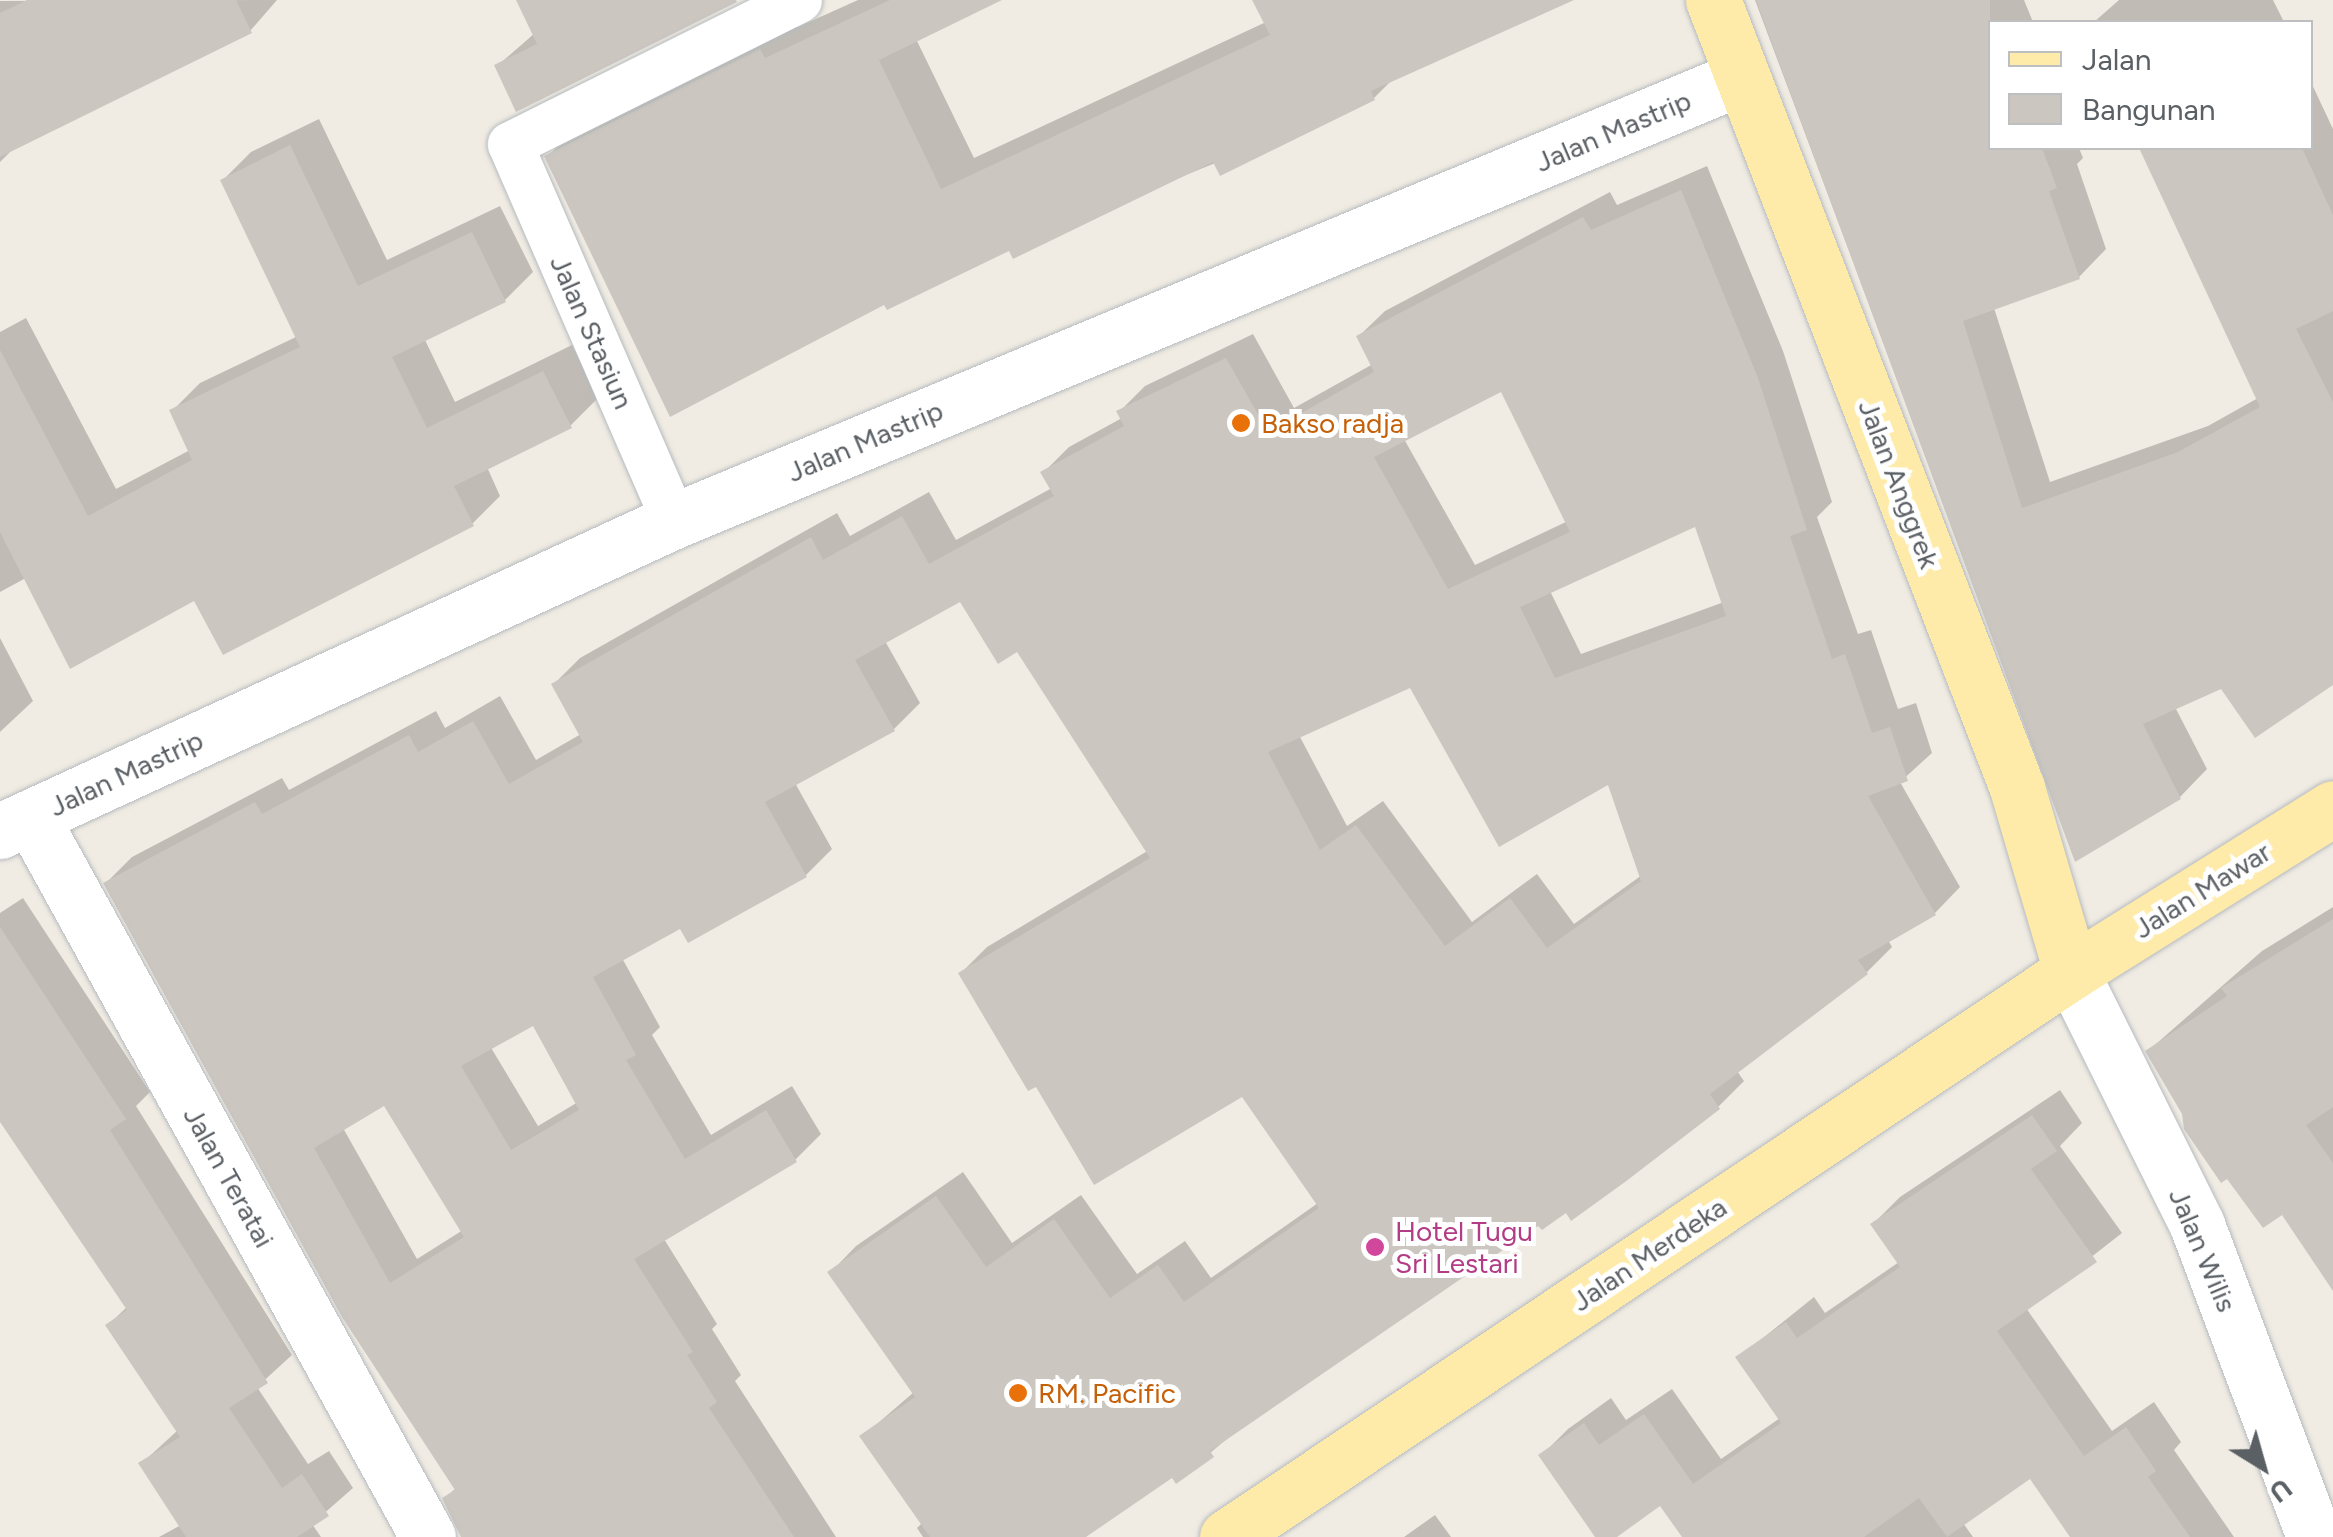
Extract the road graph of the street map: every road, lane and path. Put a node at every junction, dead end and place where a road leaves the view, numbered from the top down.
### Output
1 (798, 0) edge
2 (1714, 0) edge
3 (1742, 78) junction
4 (674, 520) junction
5 (2333, 808) edge
6 (15, 824) edge
7 (2071, 972) junction
8 (428, 1537) edge
9 (1227, 1537) edge
10 (2314, 1537) edge

1 - 4 street, Jalan Stasiun
2 - 3 main road, Jalan Anggrek
3 - 4 main road, Jalan Mastrip
3 - 7 main road, Jalan Anggrek
4 - 6 main road, Jalan Mastrip
5 - 7 main road, Jalan Mawar
6 - 8 main road, Jalan Teratai
7 - 9 main road, Jalan Merdeka
7 - 10 main road, Jalan Wilis

